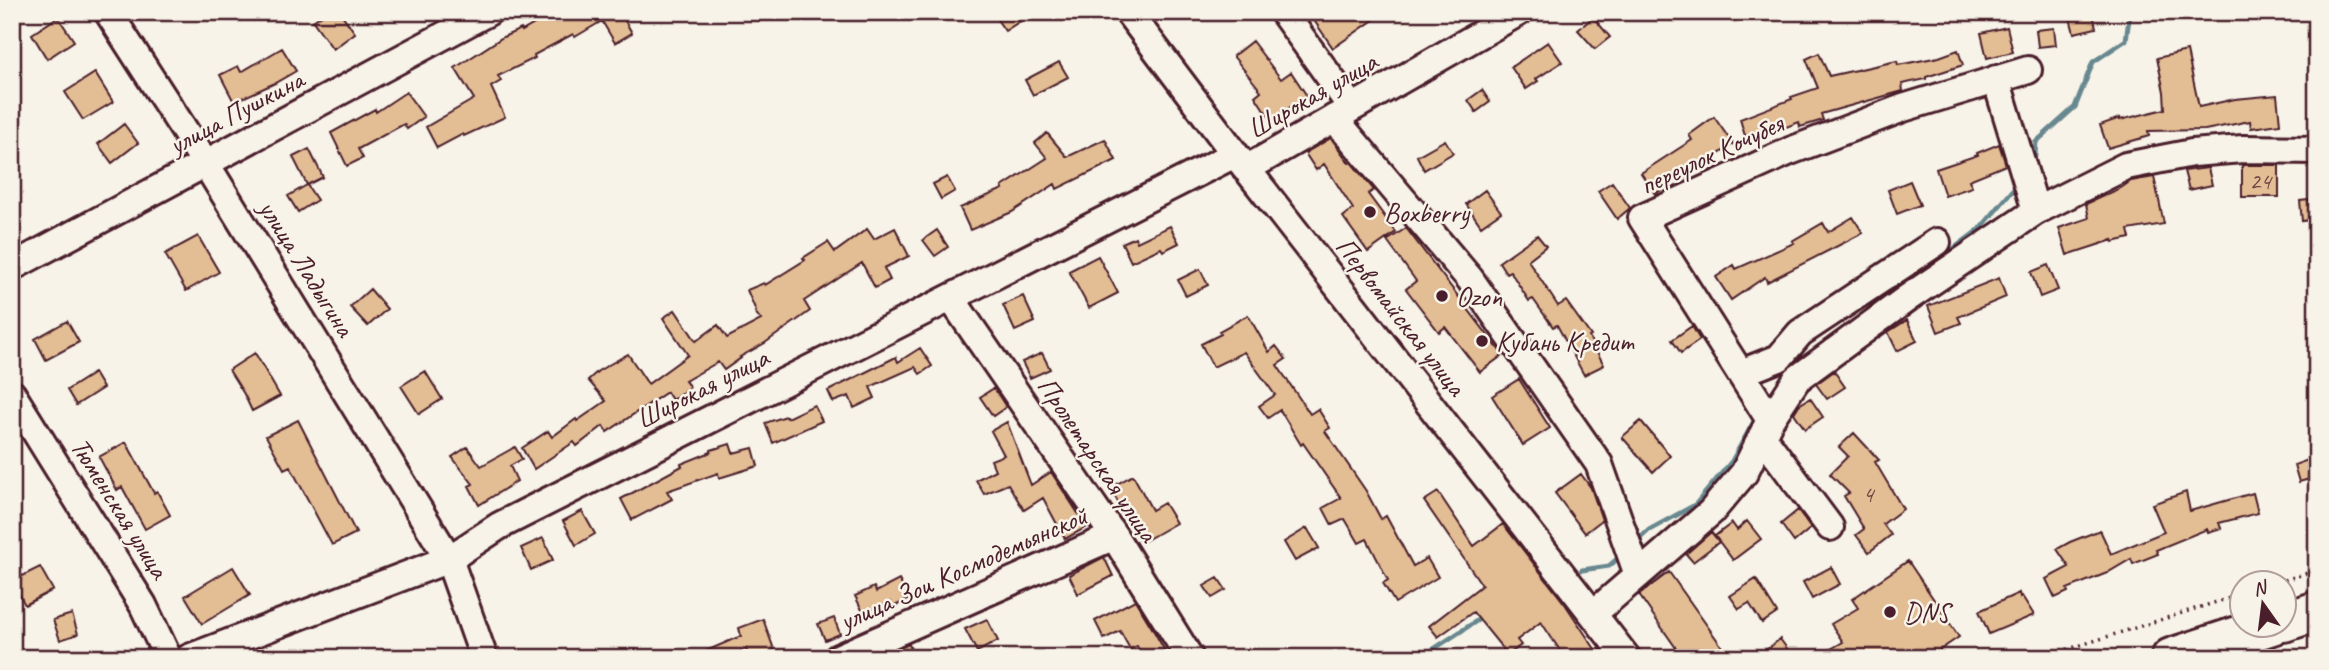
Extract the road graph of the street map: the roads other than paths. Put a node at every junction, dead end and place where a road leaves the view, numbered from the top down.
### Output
1 (488, 12) edge
2 (1128, 12) edge
3 (1283, 12) edge
4 (1519, 12) edge
5 (110, 13) edge
6 (2028, 70) dead end
7 (1996, 79) junction
8 (1343, 113) junction
9 (2317, 150) edge
10 (1241, 162) junction
11 (206, 164) junction
12 (2036, 211) junction
13 (1937, 242) dead end
14 (12, 267) edge
15 (951, 298) junction
16 (1741, 373) junction
17 (12, 394) edge
18 (1766, 428) junction
19 (1830, 527) dead end
20 (1114, 536) junction
21 (449, 559) junction
22 (1637, 575) junction
23 (2317, 611) edge
24 (1593, 614) junction
25 (2298, 617) edge
26 (2235, 638) edge
27 (168, 658) edge
28 (189, 658) edge
29 (484, 658) edge
30 (838, 658) edge
31 (1189, 658) edge
32 (1627, 658) edge
33 (2171, 658) edge

1 - 11 street, улица Пушкина
2 - 10 street, Первомайская улица
3 - 8 street
4 - 8 street, Широкая улица
5 - 11 street, улица Ладыгина
6 - 7 street, переулок Кочубея
7 - 12 street
7 - 16 street, переулок Кочубея
8 - 10 street, Широкая улица
8 - 22 street
9 - 12 street
10 - 15 street, Широкая улица
10 - 24 street, Первомайская улица
11 - 14 street, улица Пушкина
11 - 21 street, улица Ладыгина
12 - 18 street
13 - 16 street
15 - 20 street, Пролетарская улица
15 - 21 street, Широкая улица
16 - 18 street, переулок Кочубея
17 - 27 street, Тюменская улица
18 - 19 street, переулок Кочубея
18 - 22 street
20 - 30 street, улица Зои Космодемьянской
20 - 31 street, Пролетарская улица
21 - 28 street, Широкая улица
21 - 29 street, улица Ладыгина
22 - 24 street
23 - 25 highway
24 - 32 street, Первомайская улица
26 - 33 highway

